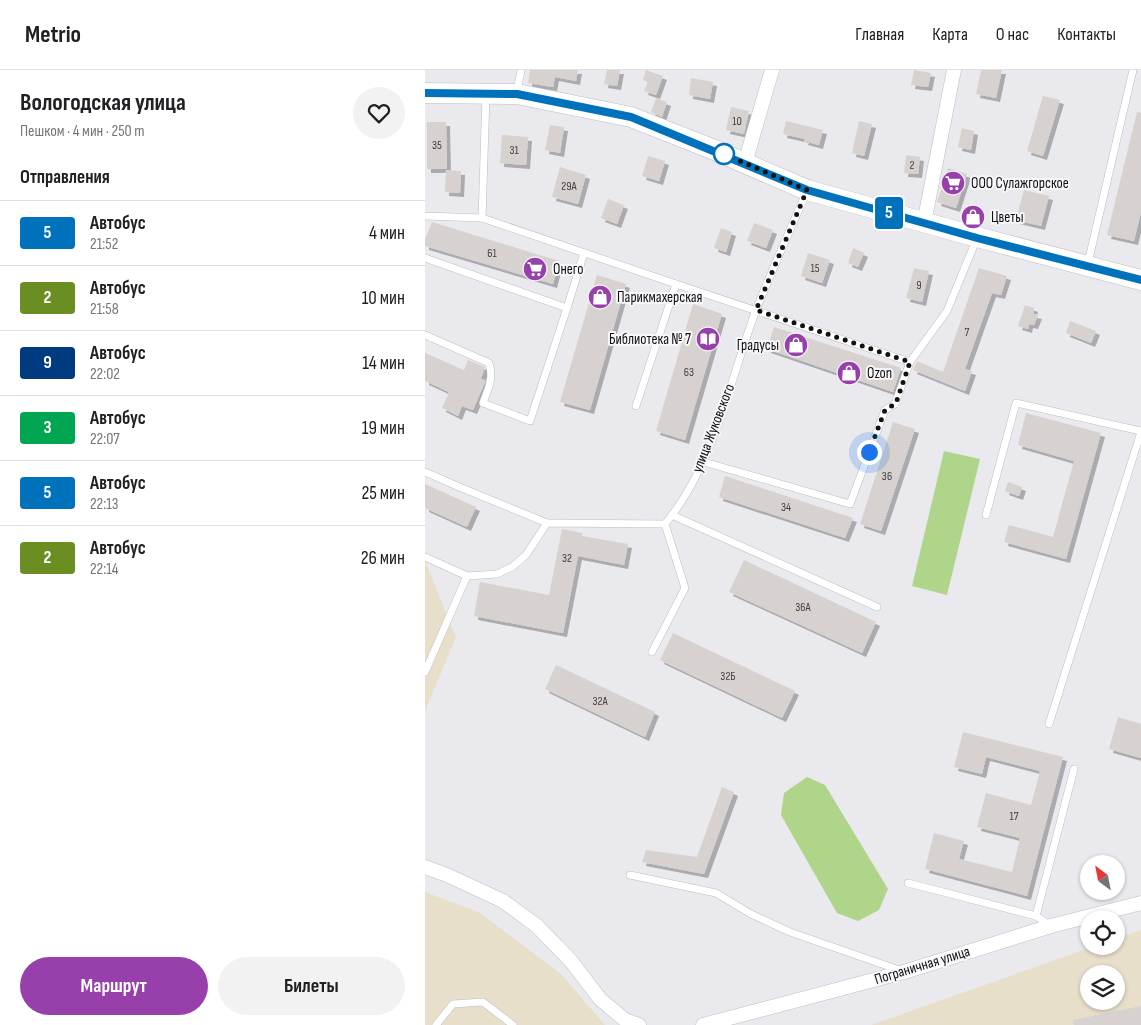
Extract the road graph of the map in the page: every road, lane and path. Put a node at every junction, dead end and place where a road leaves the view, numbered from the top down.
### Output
1 (521, 70) edge
2 (772, 70) edge
3 (954, 70) edge
4 (1133, 70) edge
5 (425, 93) edge
6 (486, 93) junction
7 (517, 94) junction
8 (745, 163) junction
9 (807, 190) junction
10 (425, 216) edge
11 (482, 218) junction
12 (924, 223) junction
13 (977, 238) junction
14 (584, 253) junction
15 (425, 258) edge
16 (1087, 266) junction
17 (1141, 280) edge
18 (676, 284) junction
19 (567, 308) junction
20 (756, 310) junction
21 (425, 335) edge
22 (910, 362) junction
23 (636, 406) dead end
24 (1141, 431) edge
25 (704, 462) junction
26 (425, 472) edge
27 (672, 515) junction
28 (986, 515) dead end
29 (547, 523) junction
30 (665, 524) junction
31 (425, 557) edge
32 (467, 576) junction
33 (877, 607) dead end
34 (652, 652) dead end
35 (425, 672) edge
36 (1049, 724) dead end
37 (1074, 769) dead end
38 (425, 867) edge
39 (630, 875) dead end
40 (908, 883) dead end
41 (1141, 903) edge
42 (1036, 916) junction
43 (1051, 926) junction
44 (904, 972) junction
45 (436, 1025) edge
46 (513, 1025) edge
47 (639, 1025) edge
48 (703, 1025) edge

1 - 7 lane
2 - 8 street
3 - 12 street
4 - 16 lane
5 - 6 main road
6 - 7 main road
6 - 11 lane
7 - 8 main road
8 - 9 main road
9 - 12 main road
9 - 20 lane, улица Жуковского
10 - 11 lane
11 - 14 lane
12 - 13 main road
13 - 16 main road
13 - 22 lane
14 - 18 lane
14 - 19 lane
15 - 19 lane
16 - 17 main road
18 - 20 lane
18 - 23 lane
19 - 21 lane
20 - 22 lane
20 - 25 lane, улица Жуковского
22 - 25 lane
24 - 28 lane
24 - 36 lane
25 - 27 lane, улица Жуковского
26 - 29 lane
27 - 30 lane, улица Жуковского
27 - 33 lane
29 - 30 lane
29 - 32 lane
30 - 34 lane
31 - 32 lane
32 - 35 lane
37 - 42 lane
38 - 47 street
39 - 44 lane
40 - 42 lane
41 - 43 street, Пограничная улица
42 - 43 lane
43 - 44 street, Пограничная улица
44 - 48 street, Пограничная улица
45 - 46 lane

